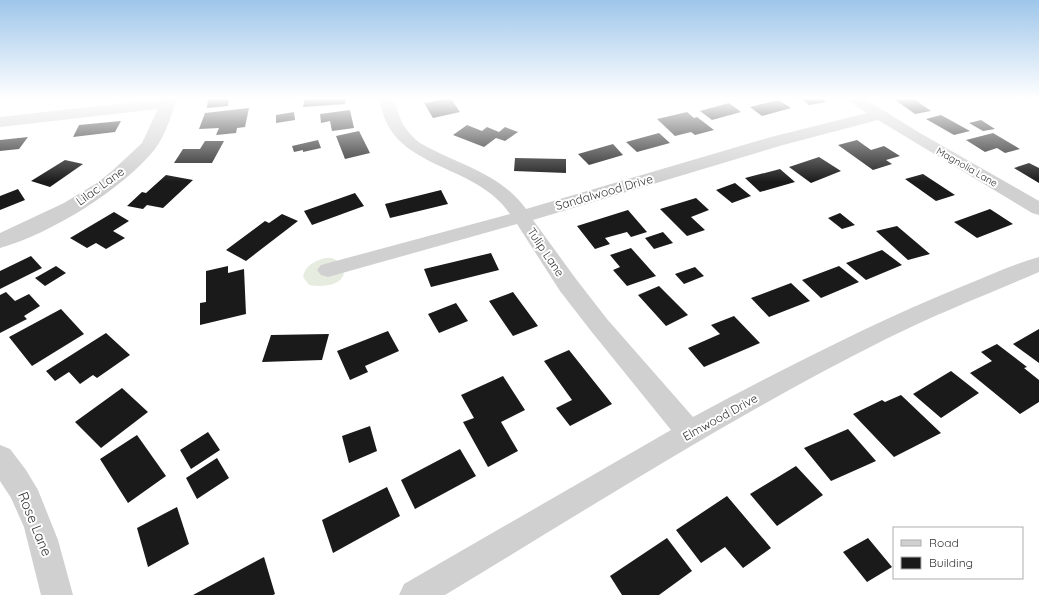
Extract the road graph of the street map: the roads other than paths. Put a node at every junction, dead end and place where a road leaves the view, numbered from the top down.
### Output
1 (158, 127) edge
2 (396, 127) edge
3 (833, 127) edge
4 (900, 127) edge
5 (1039, 209) edge
6 (521, 216) junction
7 (0, 241) edge
8 (1039, 264) edge
9 (328, 270) dead end
10 (690, 433) junction
11 (0, 458) edge
12 (57, 595) edge
13 (415, 595) edge

1 - 7 street, Lilac Lane
2 - 6 street, Tulip Lane
3 - 6 street, Sandalwood Drive
4 - 5 street, Magnolia Lane
6 - 9 street, Sandalwood Drive
6 - 10 street, Tulip Lane
8 - 10 street, Elmwood Drive
10 - 13 street, Elmwood Drive
11 - 12 street, Rose Lane

